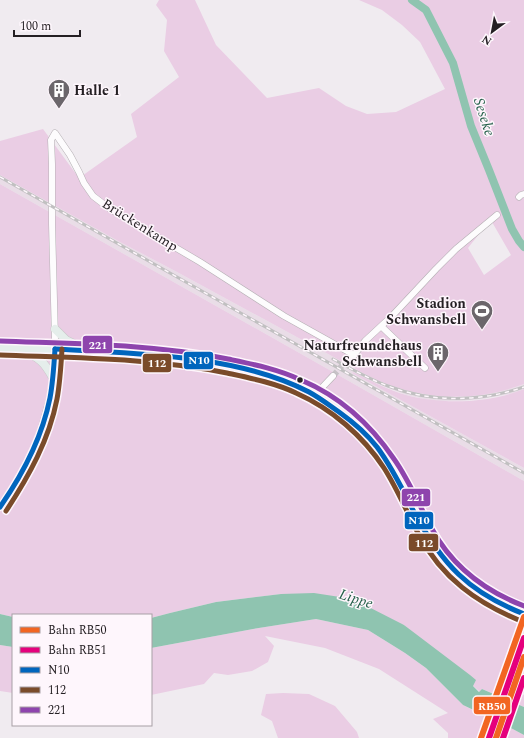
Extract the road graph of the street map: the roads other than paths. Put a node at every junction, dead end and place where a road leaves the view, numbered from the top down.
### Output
1 (497, 215) dead end
2 (382, 327) junction
3 (55, 329) junction
4 (0, 348) edge
5 (17, 348) junction
6 (55, 349) junction
7 (89, 351) junction
8 (354, 355) junction
9 (347, 360) tunnel mouth
10 (424, 368) dead end
11 (333, 376) tunnel mouth
12 (53, 378) junction
13 (315, 395) junction
14 (0, 506) edge
15 (524, 614) edge

1 - 2 street
2 - 8 street
2 - 10 street
3 - 6 street, Brückenkamp
3 - 7 main road
3 - 8 street, Brückenkamp
4 - 5 main road
5 - 6 main road
5 - 12 main road
6 - 7 main road
6 - 12 street, Brückenkamp
7 - 13 main road
8 - 9 street
11 - 13 street
12 - 14 street, Brückenkamp
13 - 15 main road

